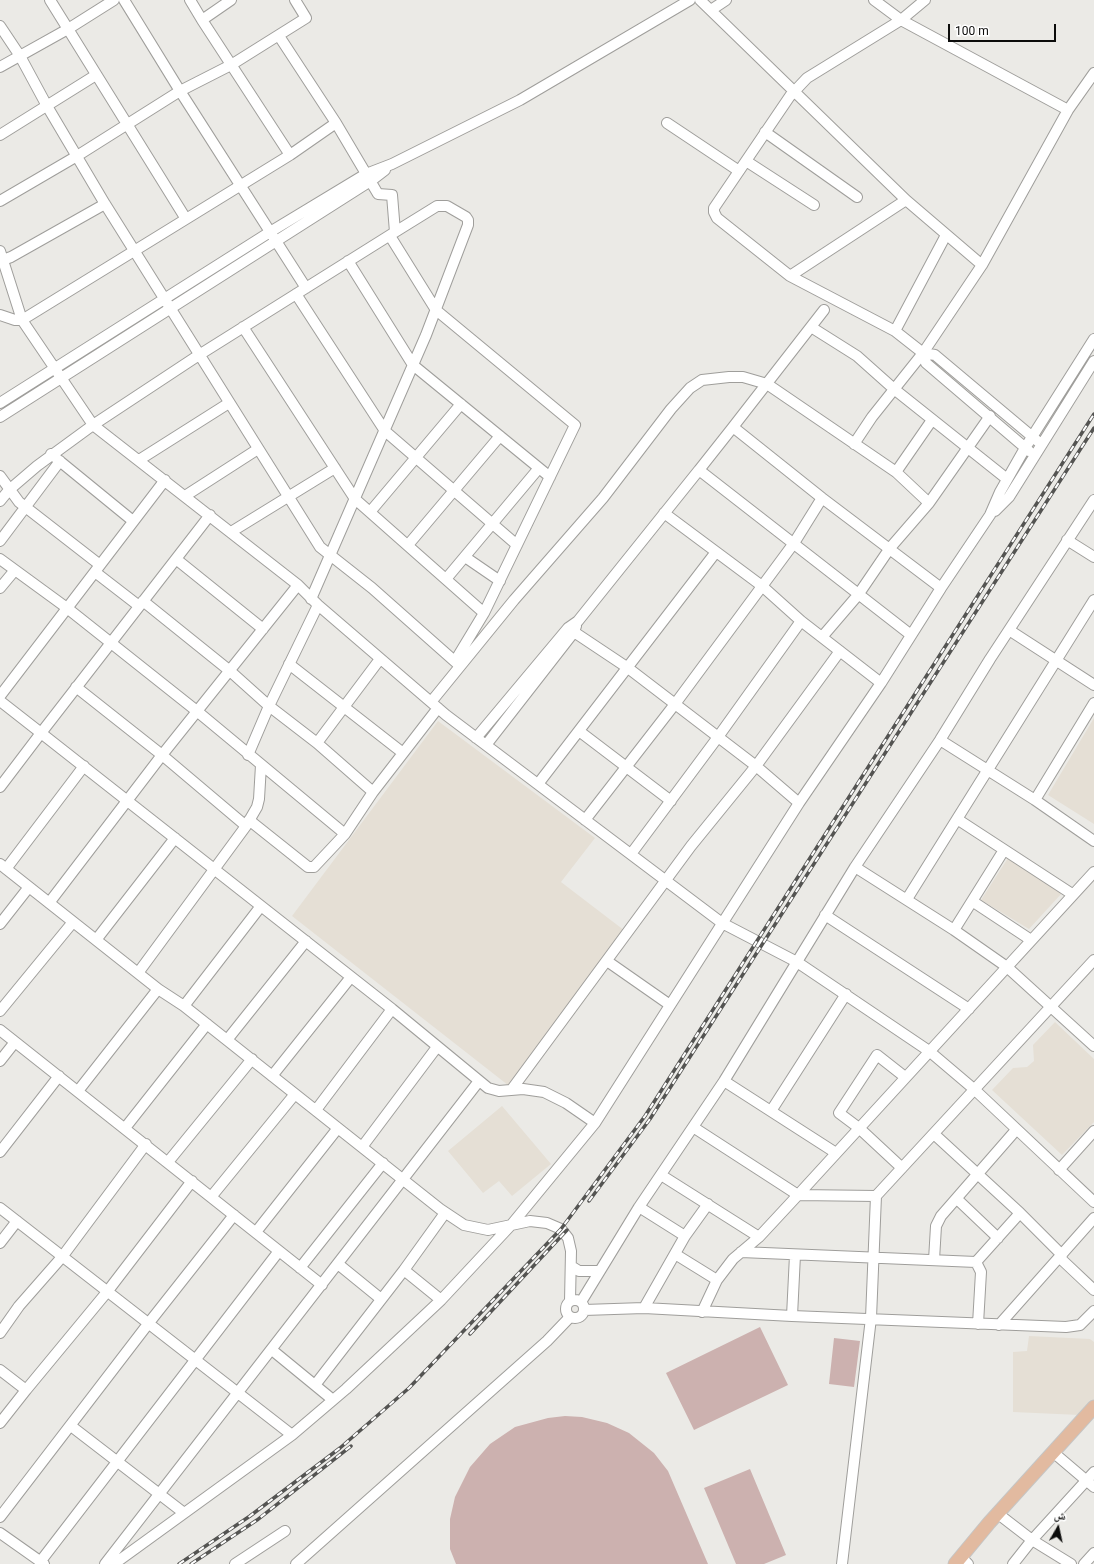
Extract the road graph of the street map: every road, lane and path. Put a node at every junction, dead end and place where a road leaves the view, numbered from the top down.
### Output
1 (50, 0) edge
2 (114, 0) edge
3 (124, 0) edge
4 (190, 0) edge
5 (231, 0) edge
6 (295, 0) edge
7 (690, 0) edge
8 (700, 0) edge
9 (726, 0) edge
10 (874, 0) edge
11 (925, 0) edge
12 (711, 10) junction
13 (202, 20) junction
14 (901, 20) junction
15 (0, 26) edge
16 (68, 29) junction
17 (279, 36) junction
18 (20, 56) junction
19 (231, 66) junction
20 (0, 67) edge
21 (1094, 73) edge
22 (96, 75) junction
23 (180, 91) junction
24 (794, 92) junction
25 (46, 106) junction
26 (1068, 110) junction
27 (336, 123) junction
28 (668, 123) dead end
29 (127, 124) junction
30 (765, 132) junction
31 (0, 135) edge
32 (290, 155) junction
33 (77, 156) junction
34 (746, 161) junction
35 (739, 171) junction
36 (369, 177) junction
37 (240, 184) junction
38 (857, 197) dead end
39 (906, 200) junction
40 (0, 201) edge
41 (105, 204) junction
42 (814, 205) dead end
43 (186, 219) junction
44 (392, 234) junction
45 (946, 235) junction
46 (272, 236) junction
47 (135, 250) junction
48 (1, 258) edge
49 (348, 261) junction
50 (982, 265) junction
51 (790, 276) junction
52 (306, 288) junction
53 (296, 294) junction
54 (164, 298) junction
55 (170, 308) junction
56 (436, 310) junction
57 (824, 310) dead end
58 (0, 315) edge
59 (22, 320) junction
60 (243, 327) junction
61 (811, 327) junction
62 (895, 331) junction
63 (1094, 339) edge
64 (923, 353) junction
65 (199, 355) junction
66 (1094, 360) edge
67 (413, 366) junction
68 (55, 370) junction
69 (61, 379) junction
70 (767, 384) junction
71 (894, 389) junction
72 (0, 403) edge
73 (229, 403) junction
74 (461, 404) junction
75 (990, 416) junction
76 (0, 418) edge
77 (932, 420) junction
78 (93, 425) junction
79 (733, 428) junction
80 (385, 431) junction
81 (500, 436) junction
82 (1032, 437) junction
83 (854, 444) junction
84 (1041, 444) junction
85 (968, 448) junction
86 (1025, 448) junction
87 (258, 449) junction
88 (51, 454) junction
89 (1035, 455) junction
90 (416, 458) junction
91 (139, 460) junction
92 (60, 461) junction
93 (335, 468) junction
94 (539, 468) junction
95 (699, 470) junction
96 (896, 472) junction
97 (0, 476) edge
98 (550, 477) junction
99 (1007, 479) junction
100 (165, 480) junction
101 (9, 490) junction
102 (455, 492) junction
103 (185, 496) junction
104 (288, 496) junction
105 (822, 498) junction
106 (355, 499) junction
107 (1094, 500) edge
108 (0, 502) edge
109 (929, 502) junction
110 (25, 507) junction
111 (370, 512) junction
112 (1091, 512) edge
113 (664, 513) junction
114 (990, 515) junction
115 (210, 516) junction
116 (133, 521) junction
117 (493, 525) junction
118 (231, 532) junction
119 (1067, 540) junction
120 (0, 541) edge
121 (794, 543) junction
122 (408, 545) junction
123 (517, 545) junction
124 (890, 548) junction
125 (716, 552) junction
126 (330, 556) junction
127 (465, 557) junction
128 (1094, 557) edge
129 (0, 559) edge
130 (176, 559) junction
131 (97, 569) junction
132 (15, 570) junction
133 (446, 579) junction
134 (500, 581) junction
135 (298, 585) junction
136 (762, 586) junction
137 (0, 588) edge
138 (941, 588) junction
139 (858, 594) junction
140 (1094, 600) edge
141 (315, 602) junction
142 (141, 603) junction
143 (67, 608) junction
144 (484, 613) junction
145 (801, 621) junction
146 (263, 629) junction
147 (571, 630) junction
148 (1009, 630) junction
149 (911, 635) junction
150 (822, 637) junction
151 (110, 644) junction
152 (840, 651) junction
153 (380, 659) junction
154 (1056, 659) junction
155 (290, 664) junction
156 (458, 664) junction
157 (628, 668) junction
158 (230, 671) junction
159 (882, 683) junction
160 (1094, 685) edge
161 (76, 687) junction
162 (523, 689) junction
163 (0, 696) edge
164 (0, 701) edge
165 (1094, 703) edge
166 (675, 704) junction
167 (435, 705) junction
168 (269, 706) junction
169 (345, 708) junction
170 (198, 712) junction
171 (578, 731) junction
172 (41, 733) junction
173 (718, 737) junction
174 (476, 738) junction
175 (940, 740) junction
176 (317, 743) junction
177 (486, 745) junction
178 (403, 753) junction
179 (162, 755) junction
180 (248, 755) junction
181 (261, 765) junction
182 (84, 766) junction
183 (756, 766) junction
184 (626, 767) junction
185 (988, 771) junction
186 (538, 784) junction
187 (0, 787) edge
188 (373, 792) junction
189 (1035, 800) junction
190 (128, 801) junction
191 (670, 801) junction
192 (800, 803) junction
193 (957, 819) junction
194 (585, 820) junction
195 (248, 823) junction
196 (345, 834) junction
197 (175, 838) junction
198 (1094, 841) edge
199 (1004, 850) junction
200 (631, 854) junction
201 (3, 867) edge
202 (855, 867) junction
203 (215, 869) junction
204 (1094, 872) edge
205 (666, 881) junction
206 (29, 887) junction
207 (1072, 894) junction
208 (907, 899) junction
209 (972, 901) junction
210 (49, 903) junction
211 (262, 906) junction
212 (825, 915) junction
213 (73, 922) junction
214 (722, 923) junction
215 (0, 924) edge
216 (954, 930) junction
217 (96, 940) junction
218 (1031, 940) junction
219 (306, 941) junction
220 (1094, 960) edge
221 (606, 961) junction
222 (797, 962) junction
223 (1007, 967) junction
224 (138, 973) junction
225 (351, 977) junction
226 (158, 989) junction
227 (846, 994) junction
228 (670, 1004) junction
229 (184, 1006) junction
230 (1051, 1007) junction
231 (969, 1008) junction
232 (392, 1009) junction
233 (0, 1011) edge
234 (207, 1024) junction
235 (0, 1030) edge
236 (227, 1040) junction
237 (15, 1042) junction
238 (1094, 1046) edge
239 (437, 1047) junction
240 (929, 1051) junction
241 (252, 1060) junction
242 (0, 1061) edge
243 (59, 1076) junction
244 (272, 1076) junction
245 (905, 1077) junction
246 (479, 1081) junction
247 (724, 1081) junction
248 (512, 1089) junction
249 (975, 1090) junction
250 (78, 1091) junction
251 (295, 1094) junction
252 (316, 1110) junction
253 (771, 1111) junction
254 (594, 1123) junction
255 (693, 1127) junction
256 (125, 1128) junction
257 (338, 1128) junction
258 (859, 1128) junction
259 (1016, 1130) junction
260 (1094, 1131) edge
261 (934, 1134) junction
262 (146, 1144) junction
263 (362, 1147) junction
264 (0, 1152) edge
265 (836, 1153) junction
266 (168, 1162) junction
267 (382, 1163) junction
268 (902, 1168) junction
269 (1059, 1170) junction
270 (661, 1175) junction
271 (978, 1175) junction
272 (403, 1180) junction
273 (192, 1181) junction
274 (798, 1195) junction
275 (876, 1196) junction
276 (211, 1197) junction
277 (957, 1199) junction
278 (1094, 1202) edge
279 (708, 1204) junction
280 (639, 1207) junction
281 (0, 1208) edge
282 (446, 1213) junction
283 (1020, 1213) junction
284 (234, 1215) junction
285 (1094, 1218) edge
286 (16, 1221) junction
287 (512, 1224) junction
288 (256, 1232) junction
289 (685, 1236) junction
290 (759, 1236) junction
291 (998, 1238) junction
292 (0, 1243) edge
293 (278, 1250) junction
294 (741, 1252) junction
295 (675, 1254) junction
296 (795, 1255) junction
297 (62, 1256) junction
298 (1061, 1256) junction
299 (875, 1259) junction
300 (934, 1260) junction
301 (976, 1262) junction
302 (338, 1264) junction
303 (571, 1266) junction
304 (300, 1268) junction
305 (404, 1270) junction
306 (599, 1271) junction
307 (717, 1280) junction
308 (322, 1285) junction
309 (1094, 1290) edge
310 (107, 1292) junction
311 (381, 1299) junction
312 (441, 1300) junction
313 (570, 1302) junction
314 (582, 1306) junction
315 (644, 1308) junction
316 (1094, 1310) edge
317 (702, 1312) junction
318 (570, 1316) junction
319 (792, 1316) junction
320 (871, 1318) junction
321 (148, 1324) junction
322 (978, 1324) junction
323 (999, 1325) junction
324 (0, 1333) edge
325 (272, 1350) junction
326 (196, 1361) junction
327 (0, 1370) edge
328 (315, 1385) junction
329 (26, 1390) junction
330 (238, 1394) junction
331 (333, 1400) junction
332 (1094, 1407) edge
333 (0, 1423) edge
334 (71, 1426) junction
335 (292, 1435) junction
336 (1054, 1453) junction
337 (116, 1462) junction
338 (1094, 1472) edge
339 (1090, 1484) edge
340 (160, 1495) junction
341 (184, 1513) junction
342 (997, 1513) junction
343 (0, 1517) edge
344 (285, 1531) dead end
345 (0, 1533) edge
346 (1032, 1540) junction
347 (1094, 1553) edge
348 (961, 1562) edge
349 (42, 1563) edge
350 (105, 1564) edge
351 (114, 1564) edge
352 (235, 1564) edge
353 (296, 1564) edge
354 (842, 1564) edge
355 (1013, 1564) edge
356 (1071, 1564) edge
357 (1084, 1564) edge

1 - 16 street
2 - 16 street
3 - 23 street
4 - 13 street
5 - 13 street
6 - 17 street
7 - 36 street
8 - 12 street
9 - 12 street
10 - 14 street
11 - 14 street
12 - 24 street
13 - 19 street
14 - 24 street
14 - 26 street
15 - 18 street
16 - 18 street
16 - 22 street
17 - 19 street
17 - 27 street
18 - 20 street
18 - 25 street
19 - 23 street
19 - 32 street
21 - 26 street
22 - 25 street
22 - 29 street
23 - 29 street
23 - 37 street
24 - 30 street
24 - 39 street
25 - 31 street
25 - 33 street
26 - 50 street
27 - 32 street
27 - 36 street
28 - 35 street
29 - 33 street
29 - 43 street
30 - 34 street
30 - 38 street
32 - 37 street
33 - 40 street
33 - 41 street
34 - 35 street
34 - 42 street
35 - 51 street
36 - 44 street
36 - 46 street
37 - 43 street
37 - 46 street
39 - 45 street
39 - 51 street
41 - 47 street
41 - 48 street
43 - 47 street
44 - 49 street
44 - 56 street
44 - 56 street
45 - 50 street
45 - 62 street
46 - 52 street
46 - 54 street
46 - 55 street
47 - 54 street
47 - 59 street
48 - 59 street
49 - 52 street
49 - 67 street
50 - 64 street
51 - 62 street
52 - 53 street
53 - 60 street
53 - 80 street
54 - 55 street
54 - 68 street
55 - 65 street
55 - 69 street
56 - 67 street
56 - 98 street
57 - 61 street
58 - 59 street
59 - 68 street
60 - 65 street
60 - 93 street
61 - 70 street
61 - 71 street
62 - 64 street
63 - 82 street
64 - 71 street
64 - 75 street
64 - 82 street
65 - 73 street
65 - 78 street
66 - 84 street
67 - 74 street
67 - 80 street
68 - 69 street
68 - 72 street
69 - 76 street
69 - 78 street
70 - 79 street
70 - 83 street
70 - 156 street
71 - 77 street
71 - 83 street
73 - 87 street
73 - 91 street
74 - 81 street
74 - 90 street
75 - 85 street
75 - 86 street
77 - 85 street
77 - 96 street
78 - 88 street
78 - 91 street
79 - 95 street
79 - 105 street
80 - 90 street
80 - 106 street
81 - 94 street
81 - 102 street
82 - 84 street
82 - 86 street
83 - 96 street
84 - 89 street
85 - 99 street
85 - 109 street
86 - 89 street
86 - 99 street
87 - 103 street
87 - 104 street
88 - 92 street
88 - 101 street
89 - 114 street
90 - 102 street
90 - 111 street
91 - 100 street
92 - 110 street
92 - 116 street
93 - 104 street
93 - 106 street
94 - 98 street
94 - 117 street
95 - 113 street
95 - 121 street
96 - 109 street
97 - 101 street
98 - 123 street
99 - 114 street
100 - 103 street
100 - 116 street
101 - 108 street
101 - 110 street
102 - 117 street
102 - 122 street
103 - 115 street
104 - 118 street
104 - 126 street
105 - 121 street
105 - 124 street
106 - 111 street
106 - 126 street
107 - 112 street
109 - 124 street
110 - 120 street
110 - 131 street
111 - 122 street
112 - 119 street
113 - 125 street
113 - 147 street
114 - 138 street
115 - 118 street
115 - 130 street
116 - 131 street
117 - 123 street
117 - 127 street
118 - 135 street
119 - 128 street
119 - 148 street
121 - 136 street
121 - 139 street
122 - 133 street
123 - 134 street
124 - 138 street
124 - 139 street
125 - 136 street
125 - 157 street
126 - 141 street
126 - 156 street
127 - 133 street
127 - 134 street
129 - 132 street
130 - 142 street
130 - 146 street
131 - 142 street
131 - 143 street
132 - 137 street
132 - 143 street
133 - 144 street
134 - 144 street
135 - 141 street
135 - 146 street
136 - 145 street
136 - 166 street
138 - 149 street
139 - 149 street
139 - 150 street
140 - 154 street
141 - 153 street
141 - 155 street
142 - 151 street
142 - 158 street
143 - 151 street
143 - 163 street
144 - 156 street
145 - 150 street
145 - 173 street
146 - 158 street
147 - 157 street
147 - 162 street
148 - 154 street
148 - 175 street
149 - 159 street
150 - 152 street
151 - 161 street
151 - 170 street
152 - 159 street
152 - 183 street
153 - 167 street
153 - 169 street
154 - 160 street
154 - 185 street
155 - 168 street
155 - 169 street
156 - 167 street
157 - 166 street
157 - 171 street
158 - 168 street
158 - 170 street
159 - 192 street
161 - 172 street
161 - 179 street
162 - 174 street
162 - 177 street
164 - 172 street
165 - 189 street
166 - 173 street
166 - 184 street
167 - 174 street
167 - 178 street
168 - 176 street
168 - 180 street
169 - 176 street
169 - 178 street
170 - 179 street
170 - 180 street
171 - 184 street
171 - 186 street
172 - 182 street
172 - 187 street
173 - 183 street
173 - 191 street
174 - 177 street
175 - 185 street
175 - 202 street
176 - 188 street
177 - 186 street
178 - 188 street
179 - 190 street
179 - 195 street
180 - 181 street
181 - 195 street
181 - 196 street
182 - 190 street
182 - 201 street
183 - 192 street
183 - 205 street
184 - 191 street
184 - 194 street
185 - 189 street
185 - 193 street
186 - 194 street
188 - 196 street
189 - 198 street
190 - 197 street
190 - 210 street
191 - 200 street
192 - 214 street
193 - 199 street
193 - 208 street
194 - 200 street
195 - 196 street
195 - 203 street
197 - 203 street
197 - 217 street
199 - 207 street
199 - 209 street
200 - 205 street
201 - 206 street
202 - 208 street
202 - 212 street
203 - 211 street
203 - 224 street
204 - 207 street
205 - 214 street
205 - 221 street
206 - 210 street
206 - 215 street
207 - 218 street
208 - 216 street
209 - 216 street
209 - 218 street
210 - 213 street
211 - 219 street
211 - 229 street
212 - 222 street
212 - 231 street
213 - 217 street
213 - 233 street
214 - 222 street
214 - 228 street
216 - 223 street
217 - 224 street
218 - 223 street
219 - 225 street
219 - 236 street
220 - 230 street
221 - 228 street
221 - 248 street
222 - 227 street
222 - 247 street
223 - 230 street
223 - 231 street
224 - 226 street
225 - 232 street
225 - 244 street
226 - 229 street
226 - 250 street
227 - 240 street
227 - 253 street
228 - 254 street
229 - 234 street
230 - 238 street
230 - 249 street
231 - 240 street
232 - 239 street
232 - 252 street
234 - 236 street
234 - 256 street
235 - 237 street
236 - 241 street
237 - 242 street
237 - 243 street
239 - 246 street
239 - 263 street
240 - 245 street
240 - 249 street
241 - 244 street
241 - 266 street
243 - 250 street
243 - 264 street
244 - 251 street
245 - 258 street
245 - 258 street
246 - 248 street
246 - 272 street
247 - 253 street
247 - 255 street
248 - 254 street
249 - 259 street
249 - 261 street
250 - 256 street
251 - 252 street
251 - 276 street
252 - 257 street
253 - 265 street
254 - 287 street
255 - 270 street
255 - 274 street
256 - 262 street
257 - 263 street
257 - 288 street
258 - 265 street
258 - 268 street
259 - 269 street
259 - 271 street
260 - 269 street
261 - 268 street
261 - 271 street
262 - 266 street
262 - 297 street
263 - 267 street
265 - 274 street
266 - 273 street
267 - 272 street
267 - 304 street
268 - 275 street
269 - 278 street
270 - 279 street
270 - 280 street
271 - 277 street
271 - 283 street
272 - 282 street
272 - 302 street
273 - 276 street
273 - 310 street
274 - 275 street
274 - 290 street
275 - 299 street
276 - 284 street
277 - 291 street
277 - 300 street
279 - 289 street
279 - 290 street
280 - 289 street
280 - 306 street
281 - 286 street
282 - 287 street
282 - 305 street
283 - 291 street
283 - 298 street
284 - 288 street
284 - 321 street
285 - 298 street
286 - 292 street
286 - 297 street
287 - 303 street
287 - 312 street
288 - 293 street
289 - 295 street
290 - 294 street
291 - 301 street
293 - 304 street
293 - 326 street
294 - 296 street
294 - 307 street
295 - 307 street
295 - 315 street
296 - 299 street
296 - 319 street
297 - 310 street
297 - 324 street
298 - 309 street
298 - 323 street
299 - 300 street
299 - 320 street
300 - 301 street
301 - 322 street
302 - 308 street
302 - 311 street
303 - 306 street
303 - 313 street
304 - 308 street
305 - 311 street
305 - 312 street
306 - 314 street
307 - 317 street
308 - 325 street
310 - 321 street
310 - 329 street
311 - 328 street
312 - 331 street
313 - 314 street
313 - 318 street
314 - 315 street
314 - 318 street
315 - 317 street
316 - 323 street
317 - 319 street
318 - 353 street
319 - 320 street
320 - 322 street
320 - 354 street
321 - 326 street
321 - 334 street
322 - 323 street
325 - 328 street
325 - 330 street
326 - 330 street
326 - 337 street
327 - 329 street
328 - 331 street
329 - 333 street
330 - 335 street
330 - 340 street
331 - 335 street
332 - 336 main road
334 - 337 street
334 - 343 street
335 - 341 street
336 - 339 street
336 - 342 main road
337 - 340 street
337 - 349 street
338 - 339 street
339 - 346 street
340 - 341 street
340 - 350 street
341 - 351 street
342 - 346 street
342 - 348 main road
344 - 352 street
345 - 349 street
346 - 355 street
346 - 356 street
347 - 357 street

